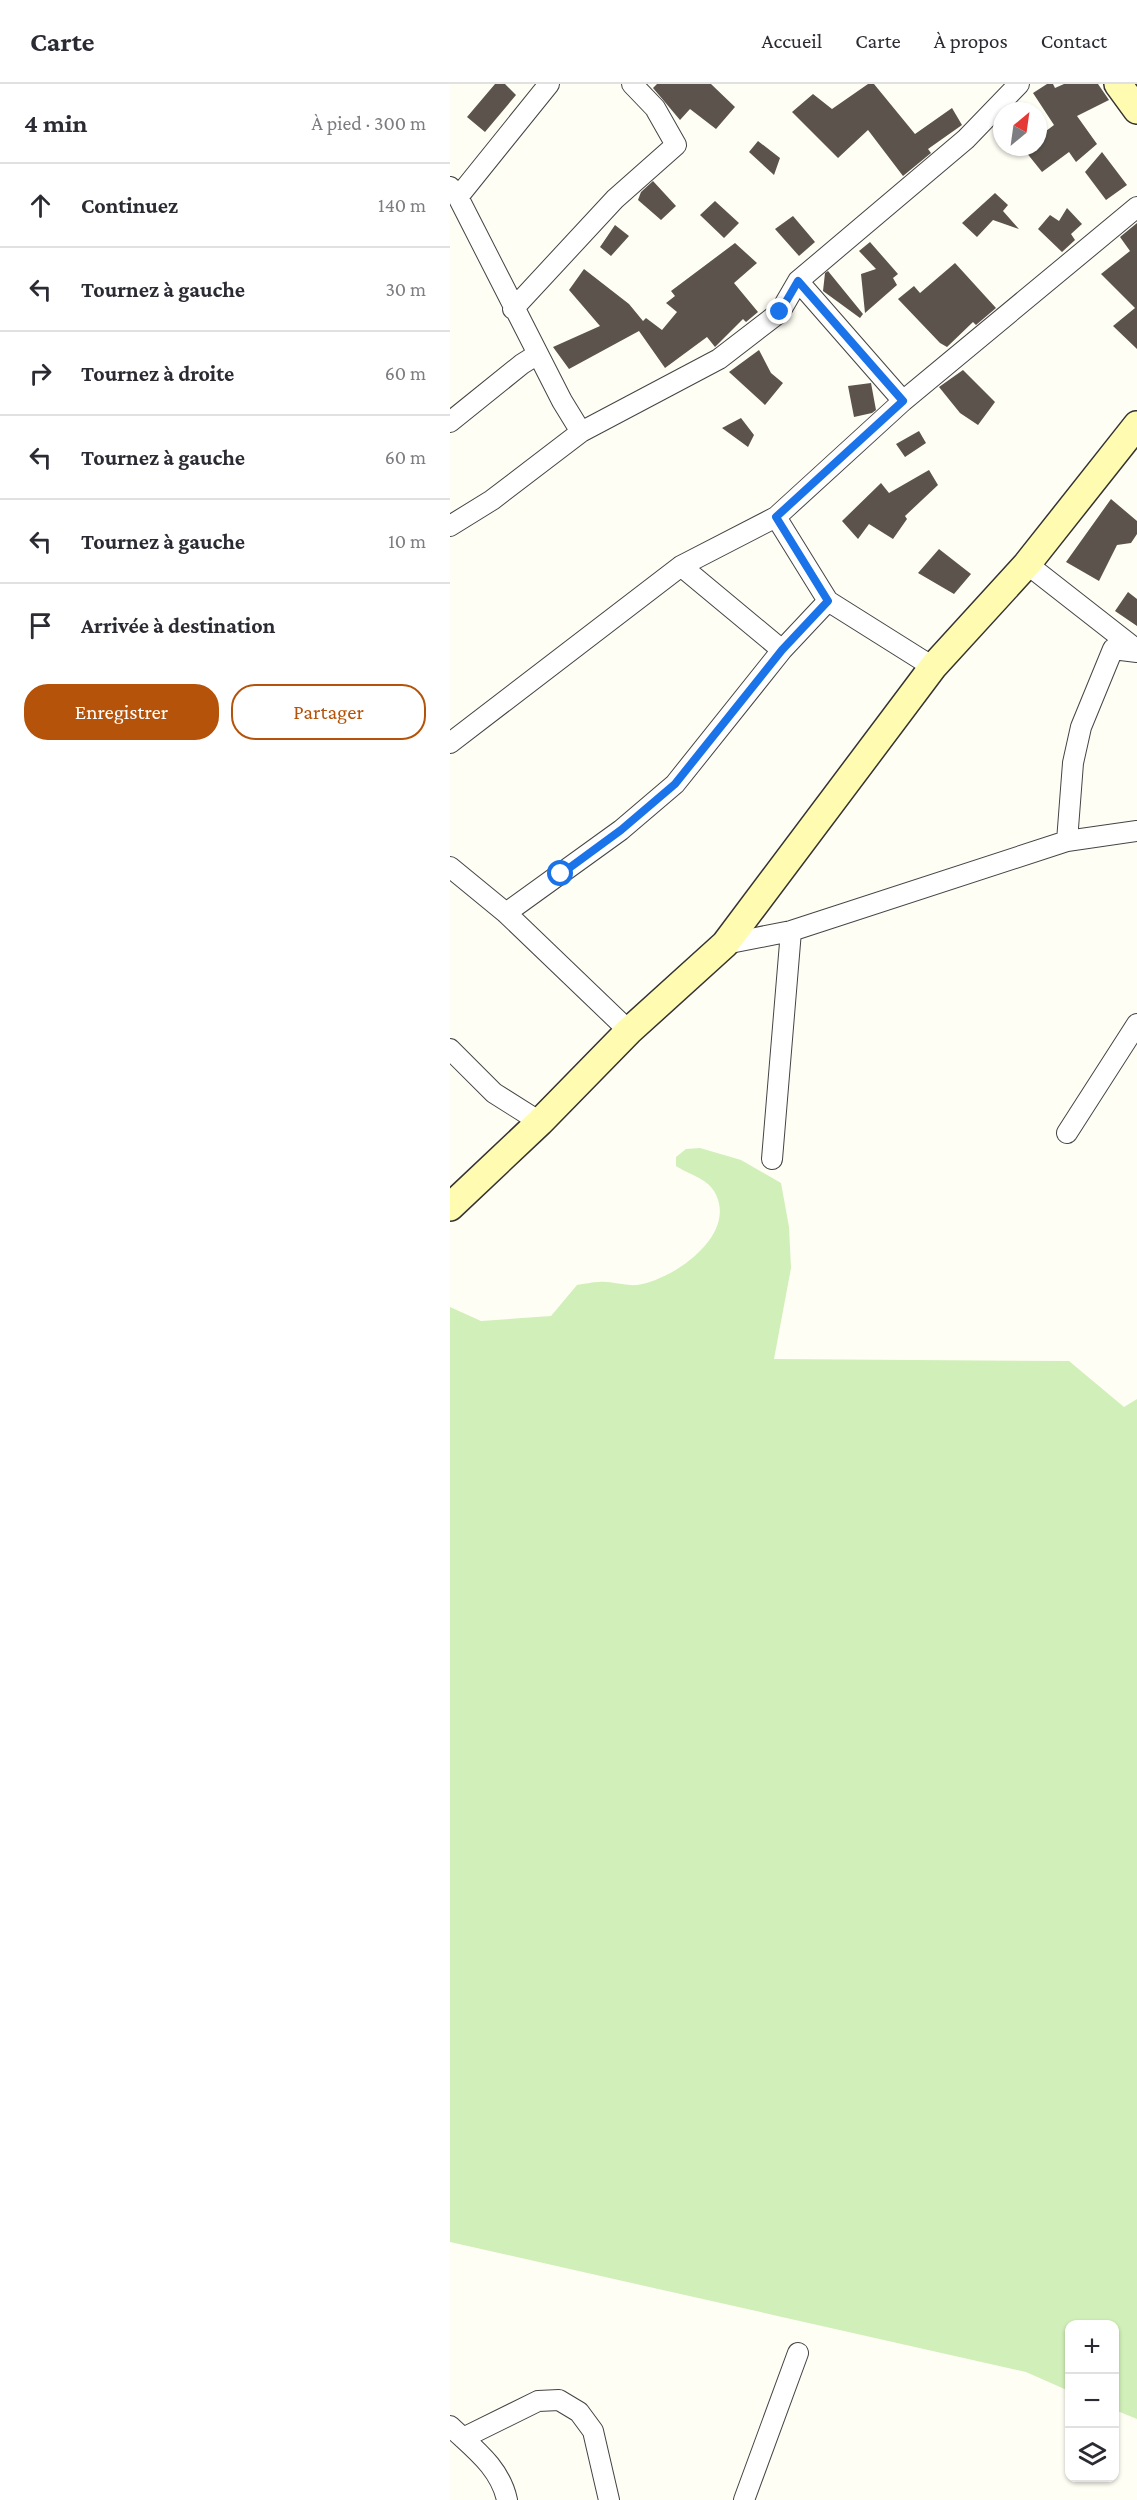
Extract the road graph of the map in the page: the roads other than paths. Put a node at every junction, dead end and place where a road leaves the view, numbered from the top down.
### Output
1 (549, 84) edge
2 (632, 84) edge
3 (1019, 84) edge
4 (454, 192) edge
5 (1137, 207) edge
6 (798, 281) junction
7 (513, 309) junction
8 (538, 354) junction
9 (903, 401) junction
10 (450, 422) edge
11 (1137, 425) edge
12 (581, 432) junction
13 (776, 517) junction
14 (450, 526) edge
15 (1027, 564) junction
16 (681, 566) junction
17 (828, 601) junction
18 (782, 650) junction
19 (1137, 651) edge
20 (933, 667) junction
21 (450, 743) edge
22 (1137, 831) edge
23 (1067, 841) junction
24 (450, 867) edge
25 (506, 914) junction
26 (791, 932) junction
27 (725, 945) junction
28 (1137, 1024) edge
29 (628, 1030) junction
30 (450, 1049) edge
31 (540, 1122) junction
32 (1067, 1133) dead end
33 (772, 1159) dead end
34 (450, 1207) edge
35 (798, 2353) dead end
36 (457, 2432) edge
37 (507, 2500) edge
38 (609, 2500) edge
39 (744, 2500) edge

1 - 4 street
2 - 7 street
3 - 6 street
4 - 7 street
5 - 9 street
6 - 9 street
6 - 12 street
7 - 8 street
8 - 10 street
8 - 12 street
9 - 13 street
11 - 15 main road
12 - 14 street
13 - 16 street
13 - 17 street
15 - 19 street
15 - 20 main road
16 - 18 street
16 - 21 street
17 - 18 street
17 - 20 street
18 - 25 street
19 - 23 street
20 - 27 main road
22 - 23 street
23 - 26 street
24 - 25 street
25 - 29 street
26 - 27 street
26 - 33 street
27 - 29 main road
28 - 32 street
29 - 31 main road
30 - 31 street
31 - 34 main road
35 - 39 street
36 - 37 street
36 - 38 street

